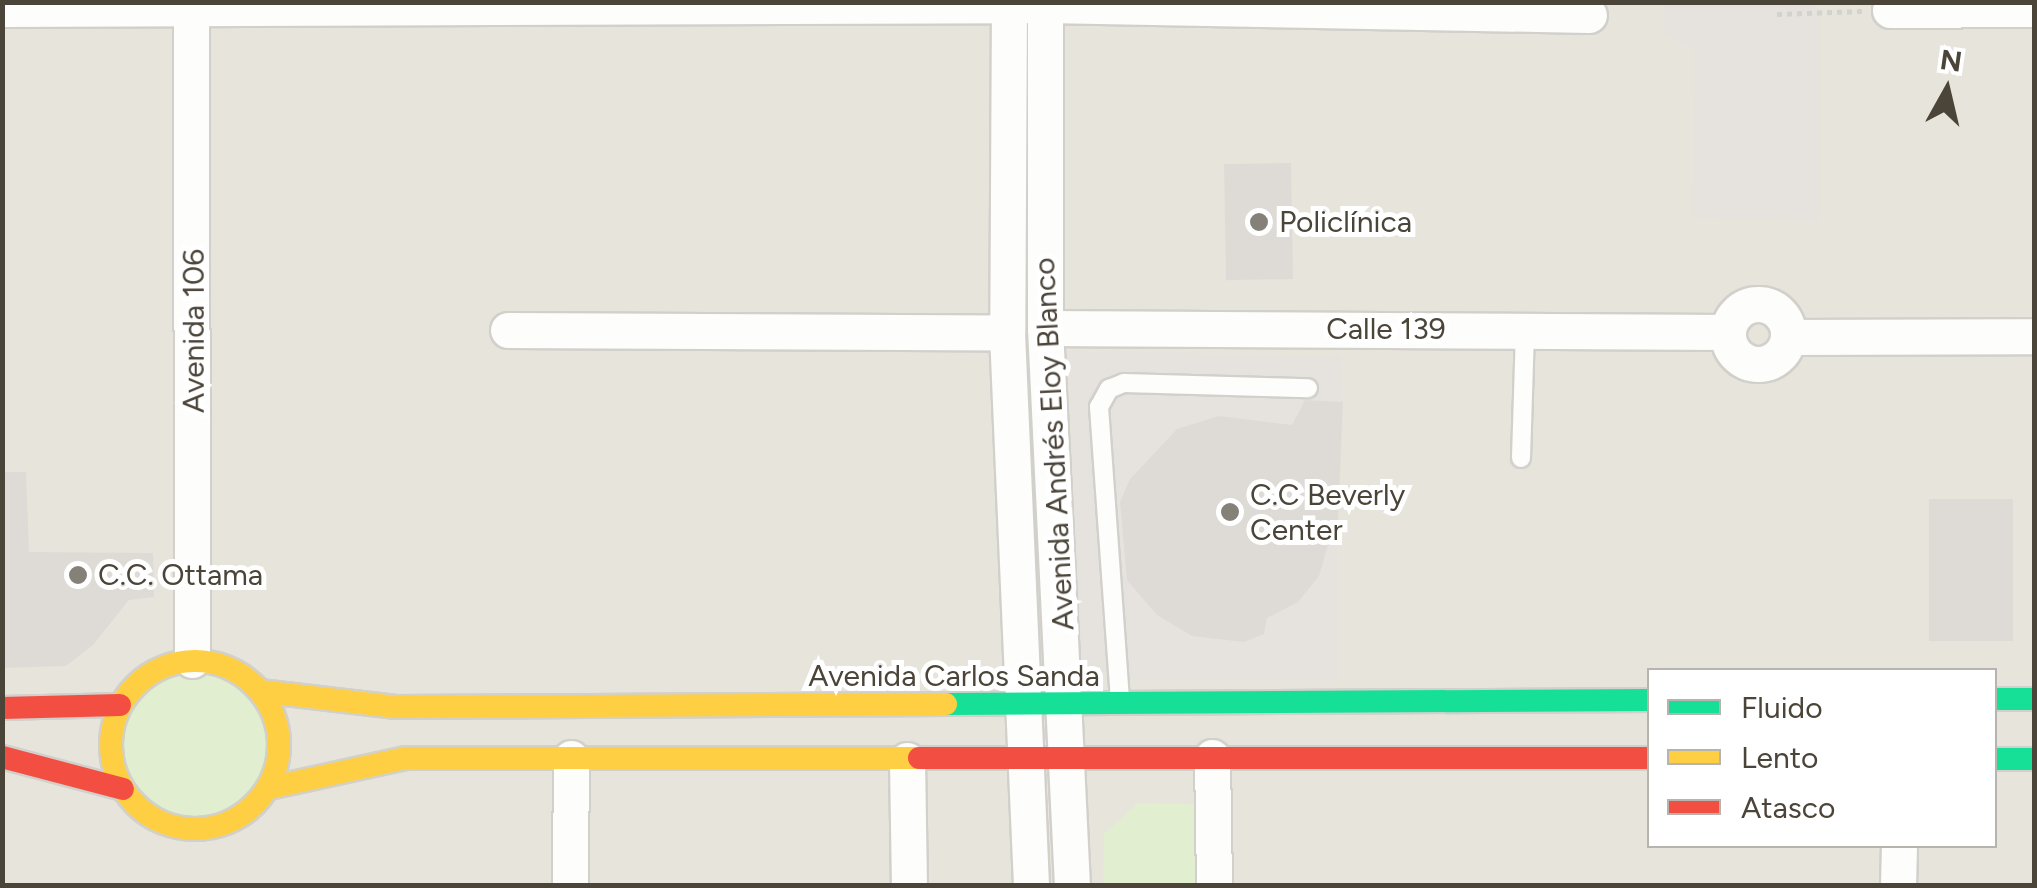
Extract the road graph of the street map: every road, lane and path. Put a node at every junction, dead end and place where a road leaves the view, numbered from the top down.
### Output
1 (1010, 4) edge
2 (1045, 4) edge
3 (426, 6) edge
4 (191, 7) edge
5 (2, 8) edge
6 (2034, 9) edge
7 (1890, 10) joint
8 (1778, 14) dead end
9 (1589, 15) dead end
10 (1045, 328) junction
11 (508, 330) dead end
12 (1525, 330) junction
13 (1007, 332) junction
14 (2034, 336) edge
15 (1308, 388) dead end
16 (1521, 458) dead end
17 (192, 660) junction
18 (260, 691) junction
19 (2034, 698) edge
20 (1997, 699) edge
21 (1647, 700) edge
22 (1120, 705) junction
23 (120, 706) junction
24 (1028, 706) junction
25 (1066, 706) junction
26 (2, 708) edge
27 (1030, 754) junction
28 (1070, 754) junction
29 (1212, 757) junction
30 (2, 758) edge
31 (571, 758) junction
32 (1647, 758) edge
33 (1997, 759) edge
34 (2034, 759) edge
35 (907, 760) junction
36 (269, 788) junction
37 (122, 789) junction
38 (1899, 848) edge
39 (570, 886) edge
40 (909, 886) edge
41 (1032, 886) edge
42 (1072, 886) edge
43 (1214, 886) edge
44 (1898, 886) edge

1 - 2 street
1 - 3 street
1 - 13 street, Avenida Andrés Eloy Blanco
2 - 9 street
2 - 10 street, Avenida Andrés Eloy Blanco
3 - 4 street
4 - 5 street
4 - 17 street, Avenida 106
6 - 7 street
7 - 8 path
10 - 12 street, Calle 139
10 - 25 street, Avenida Andrés Eloy Blanco
11 - 13 street
12 - 14 street, Calle 139
12 - 16 lane
13 - 24 street, Avenida Andrés Eloy Blanco
15 - 22 lane
17 - 18 street
17 - 23 street
18 - 24 street, Avenida Carlos Sanda
18 - 36 street
19 - 20 street
21 - 22 street, Avenida Carlos Sanda
22 - 25 street, Avenida Carlos Sanda
23 - 26 street
23 - 37 street
24 - 25 street, Avenida Carlos Sanda
24 - 27 street, Avenida Andrés Eloy Blanco
25 - 28 street, Avenida Andrés Eloy Blanco
27 - 28 street
27 - 35 street
27 - 41 street, Avenida Andrés Eloy Blanco
28 - 29 street
28 - 42 street, Avenida Andrés Eloy Blanco
29 - 32 street
29 - 43 street
30 - 37 street
31 - 35 street
31 - 36 street
31 - 39 street
33 - 34 street
35 - 40 street
36 - 37 street
38 - 44 street

